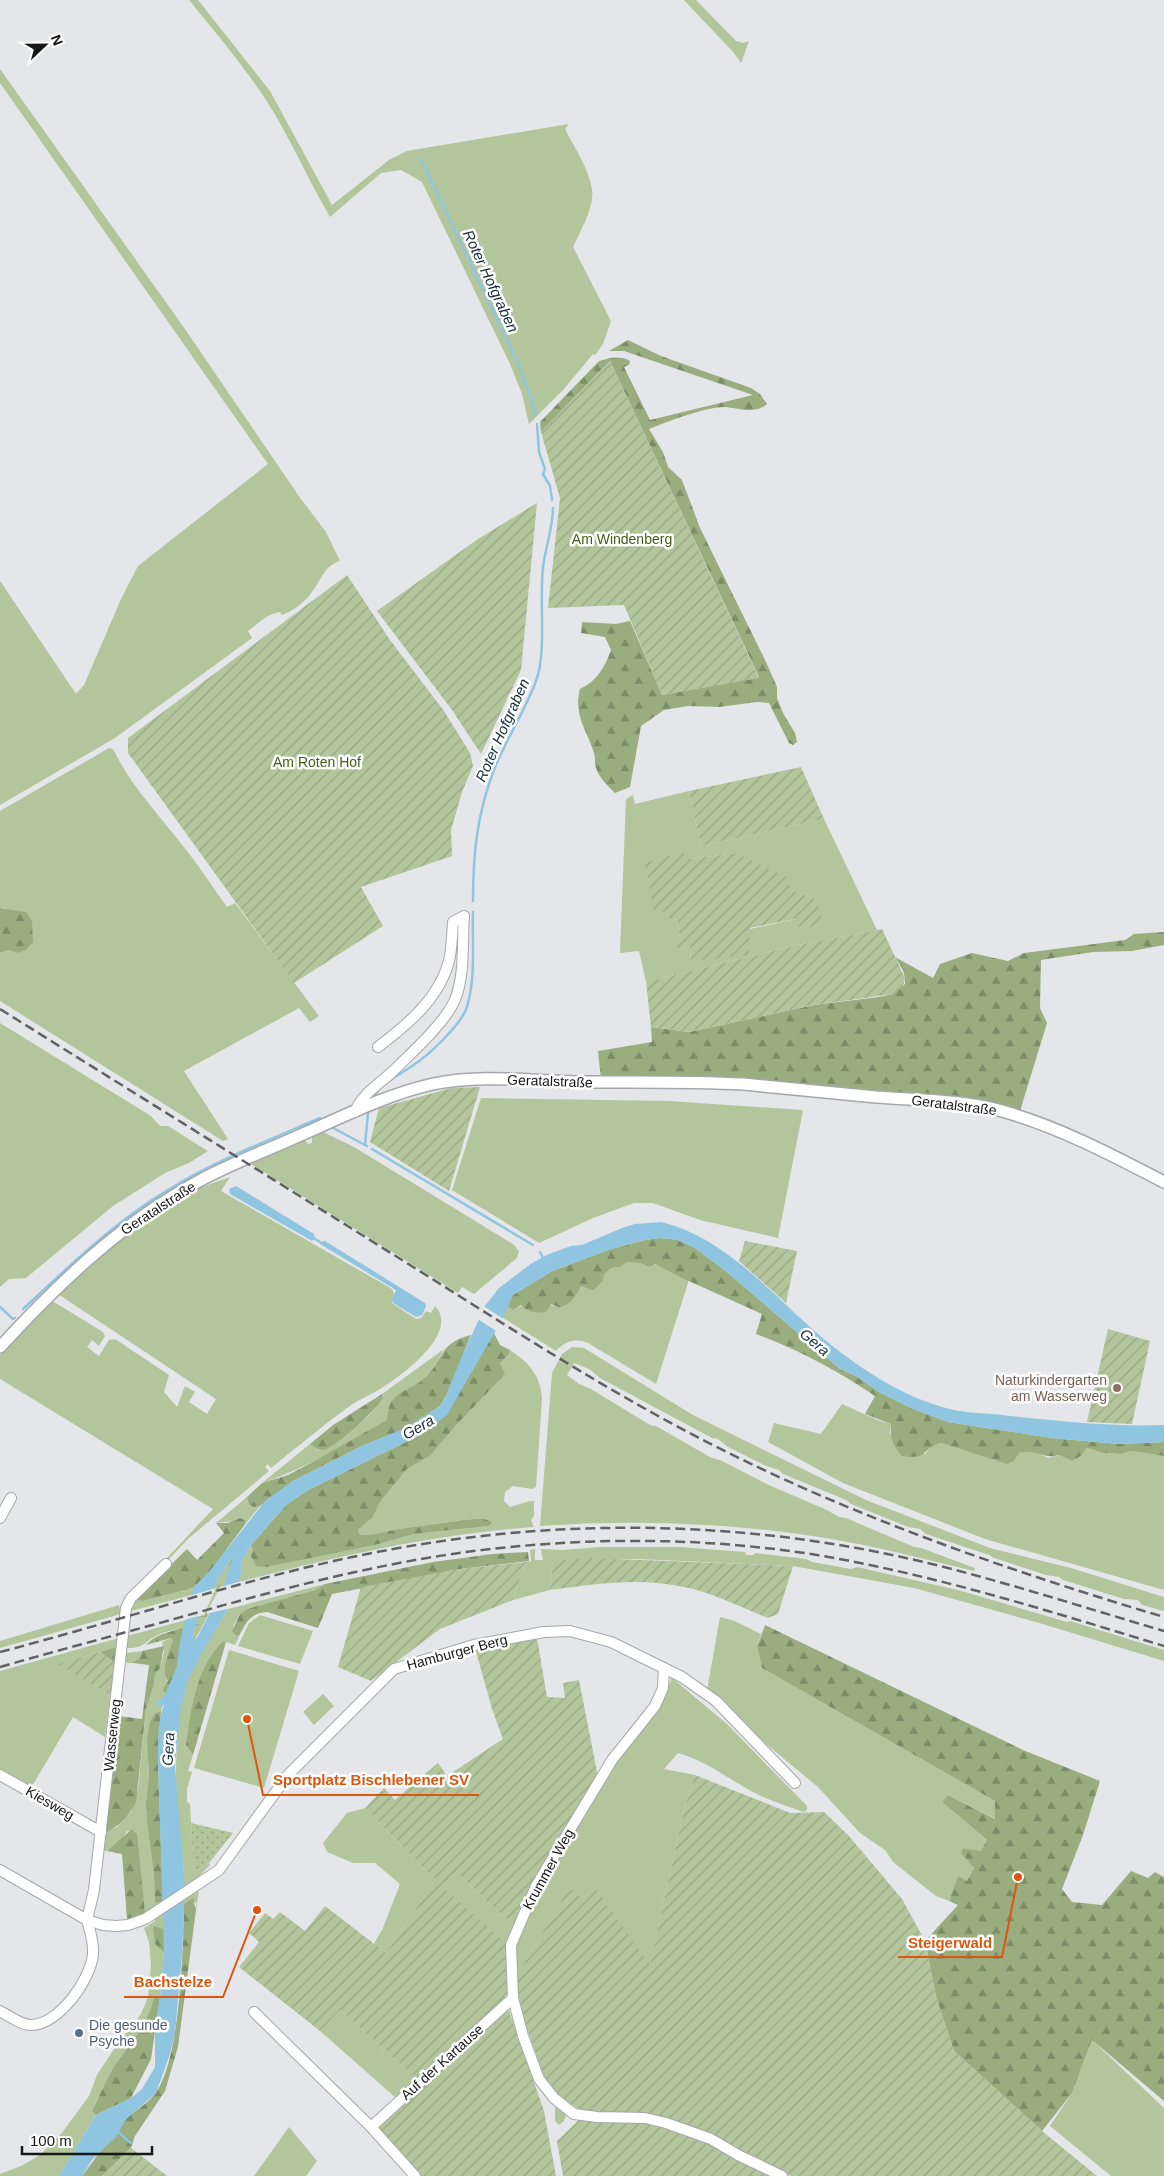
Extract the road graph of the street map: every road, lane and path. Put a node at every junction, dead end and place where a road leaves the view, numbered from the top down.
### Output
1 (378, 1047) dead end
2 (355, 1112) junction
3 (1164, 1182) edge
4 (0, 1347) edge
5 (11, 1498) dead end
6 (0, 1518) edge
7 (166, 1564) dead end
8 (664, 1668) junction
9 (0, 1775) edge
10 (795, 1783) dead end
11 (101, 1832) junction
12 (0, 1870) edge
13 (86, 1920) junction
14 (513, 1998) junction
15 (0, 2011) edge
16 (254, 2012) dead end
17 (371, 2127) junction
18 (415, 2176) edge
19 (782, 2176) edge

1 - 2 street
2 - 3 street, Geratalstraße
2 - 4 street, Geratalstraße
5 - 6 street
7 - 11 street, Wasserweg
8 - 10 street, Hamburger Berg
8 - 13 street, Hamburger Berg
8 - 14 street, Krummer Weg
9 - 11 street, Kiesweg
11 - 13 street, Wasserweg
12 - 13 street, Hamburger Berg
13 - 15 street
14 - 17 street, Auf der Kartause
14 - 19 street, Krummer Weg
16 - 17 street
17 - 18 street

